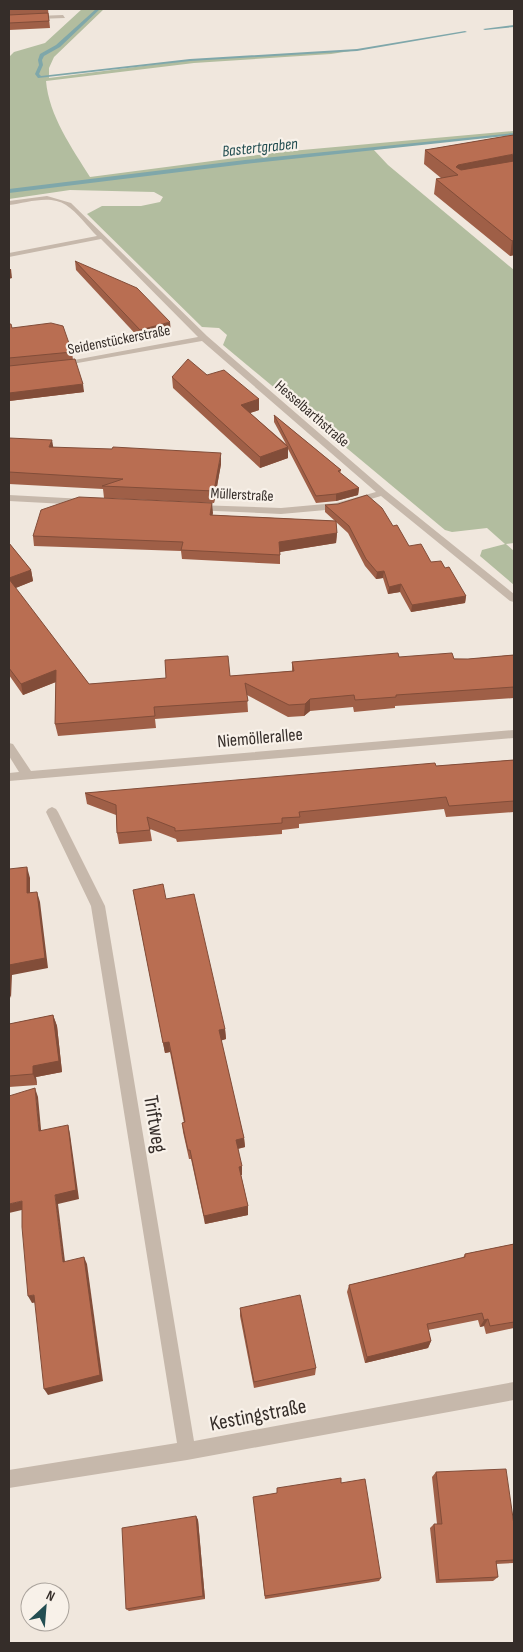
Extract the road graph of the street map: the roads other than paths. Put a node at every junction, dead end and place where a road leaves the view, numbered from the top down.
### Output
1 (22, 9) edge
2 (63, 17) dead end
3 (9, 19) edge
4 (23, 19) junction
5 (9, 203) edge
6 (102, 237) junction
7 (9, 255) edge
8 (204, 338) junction
9 (45, 366) edge
10 (383, 494) junction
11 (9, 498) edge
12 (96, 503) edge
13 (184, 507) edge
14 (514, 598) edge
15 (514, 734) edge
16 (9, 746) edge
17 (27, 775) junction
18 (9, 777) edge
19 (52, 812) dead end
20 (514, 1391) edge
21 (187, 1451) junction
22 (9, 1479) edge

1 - 4 street
2 - 4 street
3 - 4 street
5 - 6 street, Hesselbarthstraße
6 - 7 street
6 - 8 street, Hesselbarthstraße
8 - 9 street, Seidenstückerstraße
8 - 10 street, Hesselbarthstraße
10 - 13 street, Müllerstraße
10 - 14 street, Hesselbarthstraße
11 - 12 street
15 - 17 street, Niemöllerallee
16 - 17 street
17 - 18 street, Niemöllerallee
19 - 21 street, Triftweg
20 - 21 street, Kestingstraße
21 - 22 street, Kestingstraße

